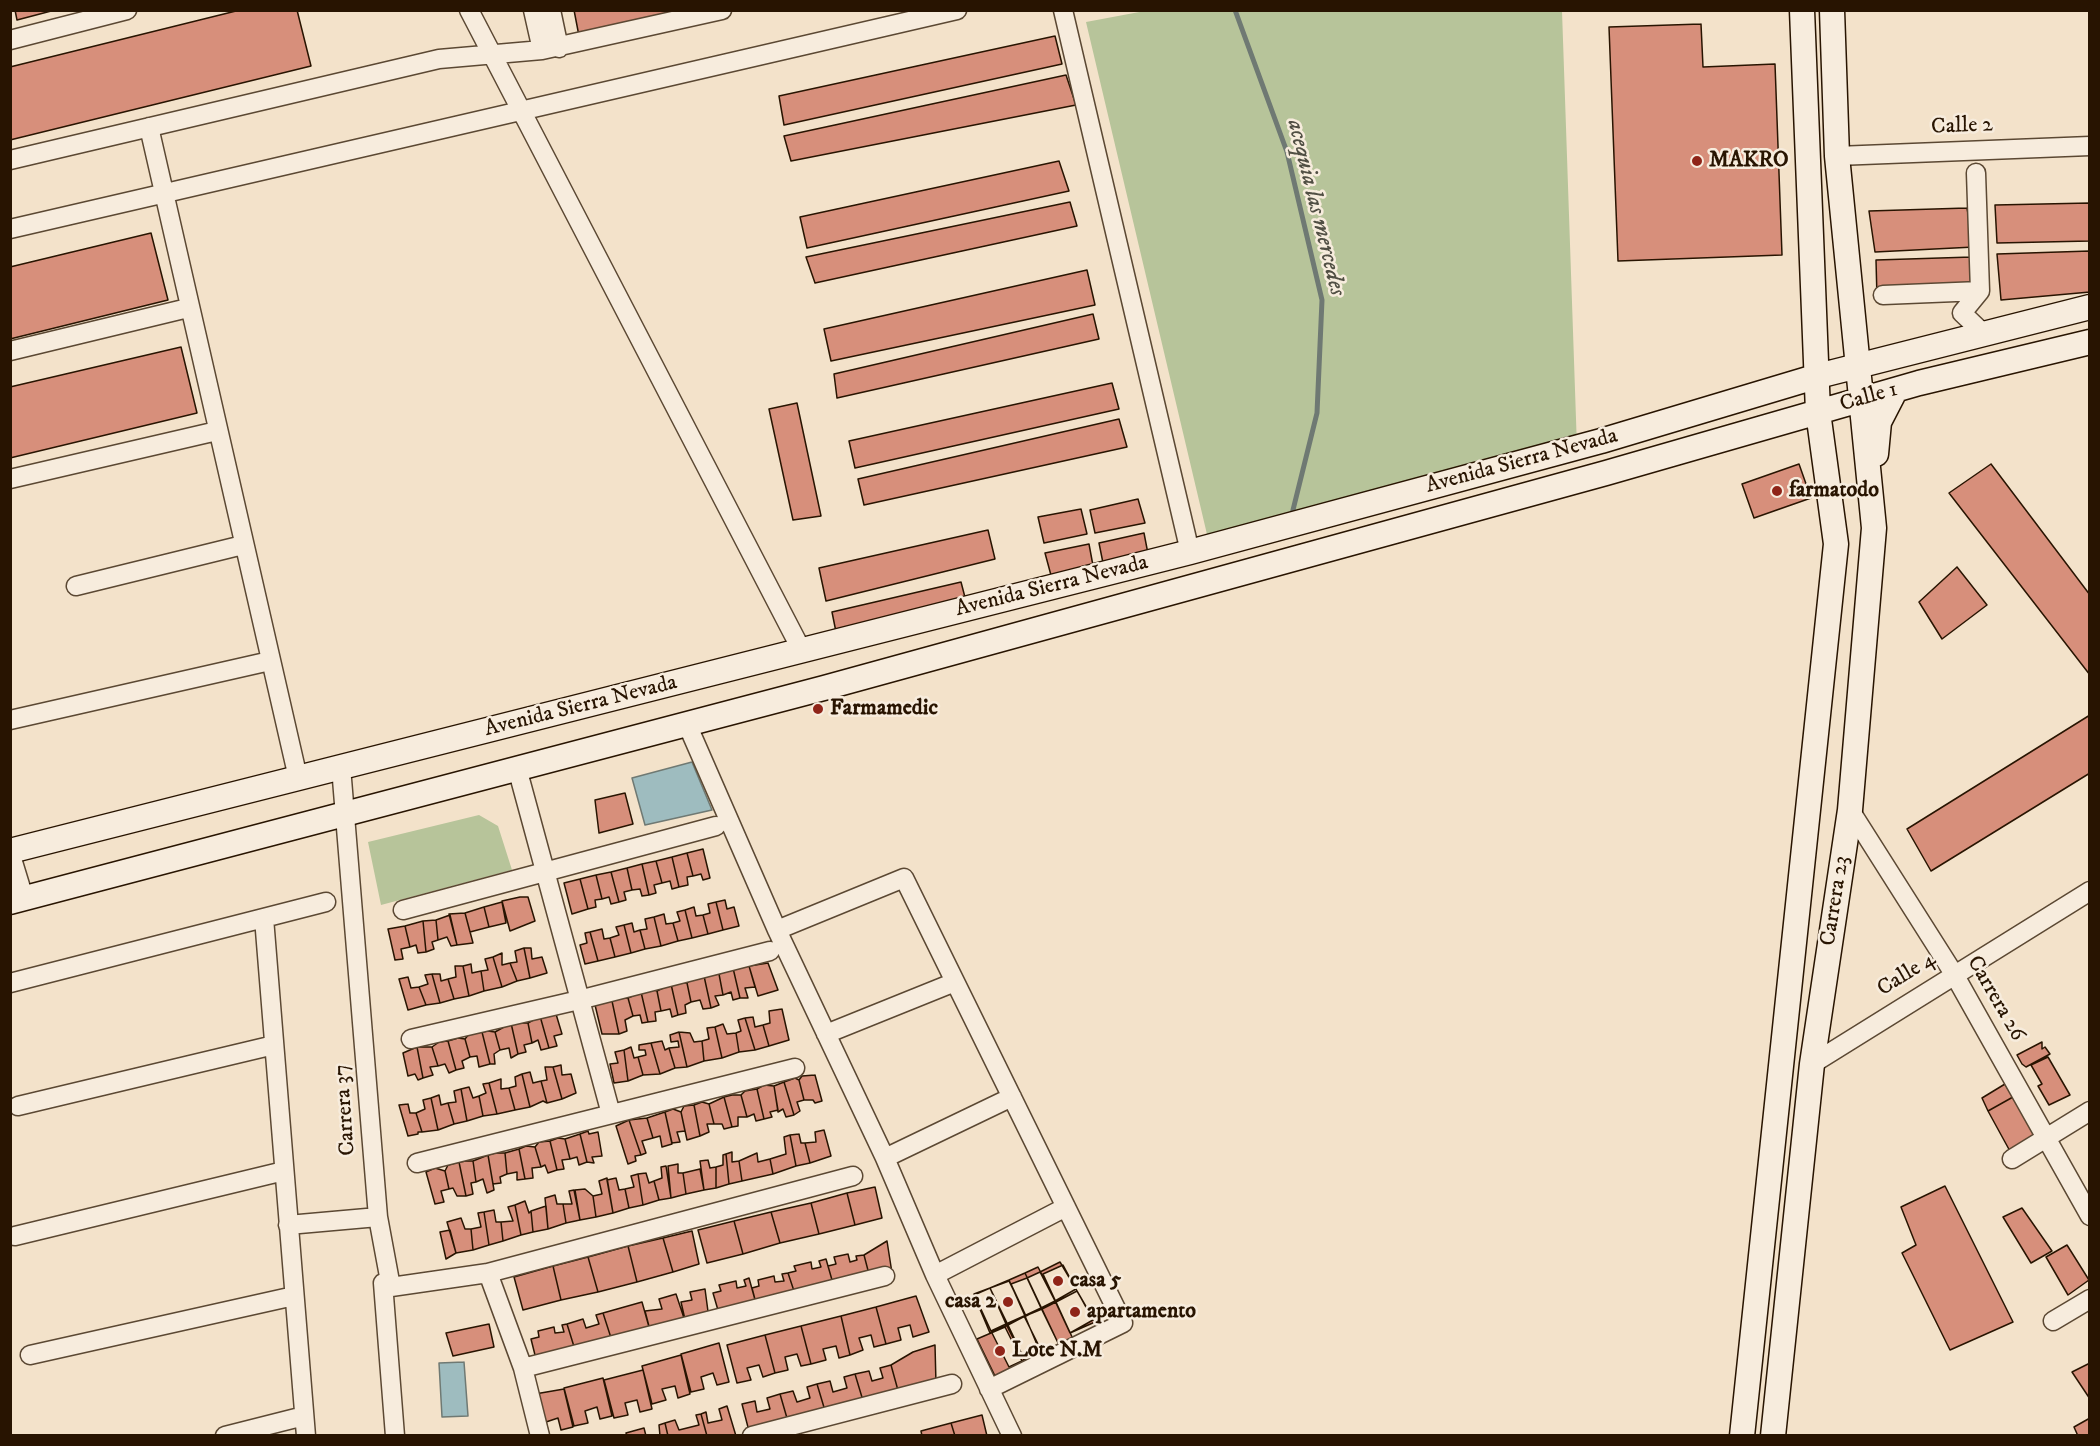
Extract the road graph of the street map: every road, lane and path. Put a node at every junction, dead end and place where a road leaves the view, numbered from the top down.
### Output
1 (127, 10) edge
2 (469, 10) edge
3 (533, 10) edge
4 (551, 10) edge
5 (722, 10) edge
6 (957, 10) edge
7 (1063, 10) edge
8 (1802, 10) edge
9 (1832, 10) edge
10 (10, 40) edge
11 (550, 49) junction
12 (493, 56) junction
13 (519, 111) junction
14 (149, 127) junction
15 (2090, 146) edge
16 (1837, 156) junction
17 (10, 160) edge
18 (1976, 173) dead end
19 (163, 194) junction
20 (10, 229) edge
21 (1980, 291) junction
22 (1884, 295) dead end
23 (2090, 307) edge
24 (188, 308) junction
25 (1984, 334) junction
26 (2090, 342) edge
27 (10, 351) edge
28 (1856, 366) junction
29 (1818, 376) junction
30 (1895, 391) junction
31 (1860, 400) junction
32 (1818, 412) junction
33 (217, 431) junction
34 (10, 479) edge
35 (1874, 528) junction
36 (243, 545) junction
37 (1190, 552) junction
38 (75, 586) dead end
39 (802, 651) junction
40 (270, 661) junction
41 (10, 720) edge
42 (687, 724) junction
43 (341, 767) junction
44 (517, 768) junction
45 (298, 778) junction
46 (1850, 810) junction
47 (347, 813) junction
48 (716, 826) dead end
49 (10, 851) edge
50 (545, 872) junction
51 (2090, 891) edge
52 (17, 900) edge
53 (326, 902) dead end
54 (404, 910) dead end
55 (264, 918) junction
56 (777, 930) junction
57 (770, 951) dead end
58 (1954, 974) junction
59 (955, 982) junction
60 (10, 983) edge
61 (579, 1000) junction
62 (826, 1034) junction
63 (411, 1039) dead end
64 (274, 1045) junction
65 (1812, 1064) junction
66 (795, 1068) dead end
67 (1012, 1097) junction
68 (18, 1106) dead end
69 (2090, 1111) edge
70 (611, 1114) junction
71 (2045, 1137) junction
72 (885, 1158) junction
73 (2012, 1159) dead end
74 (417, 1163) dead end
75 (284, 1171) junction
76 (853, 1176) dead end
77 (1066, 1207) junction
78 (2090, 1216) edge
79 (378, 1217) junction
80 (288, 1225) junction
81 (15, 1236) dead end
82 (488, 1273) junction
83 (935, 1275) junction
84 (885, 1276) dead end
85 (391, 1287) junction
86 (294, 1296) junction
87 (2090, 1299) edge
88 (2053, 1321) dead end
89 (30, 1355) dead end
90 (523, 1368) junction
91 (952, 1384) dead end
92 (989, 1389) junction
93 (304, 1416) junction
94 (225, 1436) edge
95 (306, 1436) edge
96 (395, 1436) edge
97 (540, 1436) edge
98 (752, 1436) edge
99 (1012, 1436) edge
100 (1742, 1436) edge
101 (1773, 1436) edge

1 - 10 street
2 - 12 street
3 - 11 street
4 - 11 street
5 - 11 street
6 - 13 street
7 - 37 street
8 - 29 main road, Carrera 23
9 - 16 main road, Carrera 23
11 - 12 street
12 - 13 street
12 - 14 street
13 - 19 street
13 - 39 street
14 - 17 street
14 - 19 street
15 - 16 street, Calle 2
16 - 28 main road, Carrera 23
18 - 21 street
19 - 20 street
19 - 24 street
21 - 22 street
21 - 25 street
23 - 25 main road, Avenida Sierra Nevada
24 - 27 street
24 - 33 street
25 - 28 main road, Avenida Sierra Nevada
26 - 30 main road, Calle 1
28 - 29 main road, Avenida Sierra Nevada
28 - 31 main road, Carrera 23
29 - 32 main road, Carrera 23
29 - 37 main road, Avenida Sierra Nevada
30 - 31 main road, Calle 1
30 - 35 main road
31 - 32 main road, Calle 1
31 - 35 main road, Carrera 23
32 - 42 main road, Avenida Sierra Nevada
32 - 100 main road, Carrera 23
33 - 34 street
33 - 36 street
35 - 46 main road, Carrera 23
36 - 38 street
36 - 40 street
37 - 39 main road, Avenida Sierra Nevada
39 - 43 main road, Avenida Sierra Nevada
40 - 41 street
40 - 45 street
42 - 44 main road, Avenida Sierra Nevada
42 - 56 street
43 - 45 main road, Avenida Sierra Nevada
43 - 47 street, Carrera 37
44 - 47 main road, Avenida Sierra Nevada
44 - 50 street
45 - 49 main road, Avenida Sierra Nevada
46 - 58 street, Carrera 26
46 - 65 main road, Carrera 23
47 - 52 main road, Avenida Sierra Nevada
47 - 79 street, Carrera 37
48 - 50 street
49 - 52 street
50 - 54 street
50 - 61 street
51 - 58 street, Calle 4
53 - 55 street
55 - 60 street
55 - 64 street
56 - 59 street
56 - 62 street
57 - 61 street
58 - 65 street, Calle 4
58 - 71 street, Carrera 26
59 - 62 street
59 - 67 street
61 - 63 street
61 - 70 street
62 - 72 street
64 - 68 street
64 - 75 street
65 - 101 main road, Carrera 23
66 - 70 street
67 - 72 street
67 - 77 street
69 - 71 street
70 - 74 street
71 - 73 street
71 - 78 street, Carrera 26
72 - 83 street
75 - 80 street
75 - 81 street
76 - 82 street
77 - 83 street
77 - 92 street
79 - 80 street
79 - 85 street, Carrera 37
80 - 86 street
82 - 85 street
82 - 90 street
83 - 92 street
84 - 90 street
85 - 96 street
86 - 89 street
86 - 93 street
87 - 88 street
90 - 97 street
91 - 98 street
92 - 99 street
93 - 94 street
93 - 95 street

